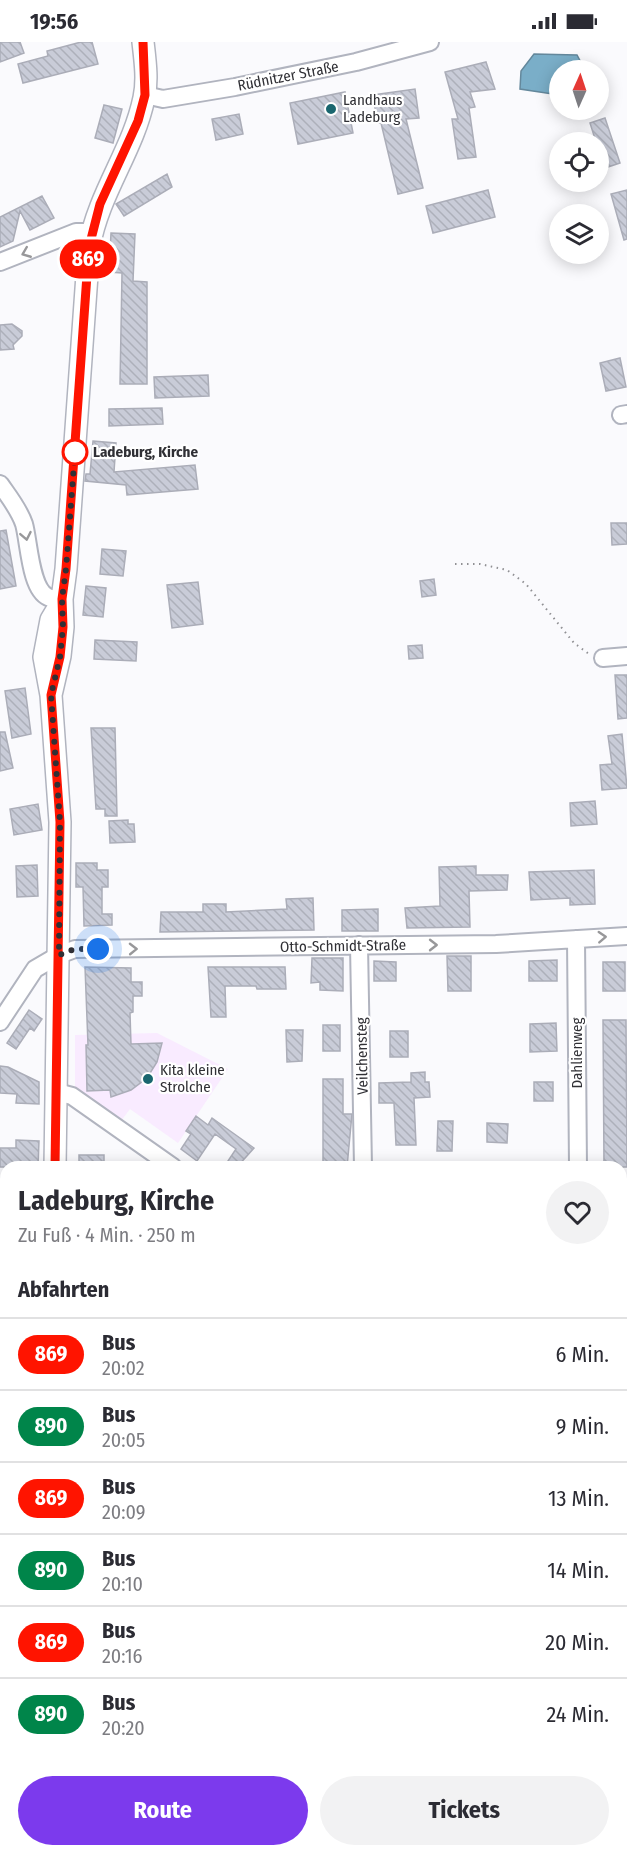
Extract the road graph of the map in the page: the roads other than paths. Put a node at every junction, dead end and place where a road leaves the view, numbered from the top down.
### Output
1 (143, 42) edge
2 (430, 42) edge
3 (145, 95) junction
4 (92, 232) junction
5 (0, 262) edge
6 (0, 484) edge
7 (62, 599) junction
8 (627, 656) edge
9 (603, 658) road end
10 (627, 936) edge
11 (576, 939) junction
12 (359, 945) junction
13 (59, 955) junction
14 (0, 1022) edge
15 (57, 1092) junction
16 (55, 1161) edge
17 (164, 1161) edge
18 (363, 1161) edge
19 (578, 1161) edge

1 - 3 main road
2 - 3 street, Rüdnitzer Straße
3 - 4 main road
4 -> 5 street
4 - 7 main road
6 -> 7 street
7 - 13 main road
8 - 9 street
11 -> 10 street, Otto-Schmidt-Straße
12 -> 11 street, Otto-Schmidt-Straße
11 - 19 street, Dahlienweg
13 -> 12 street, Otto-Schmidt-Straße
12 - 18 street, Veilchensteg
13 - 14 street
13 - 15 main road
15 - 16 main road
15 - 17 street

